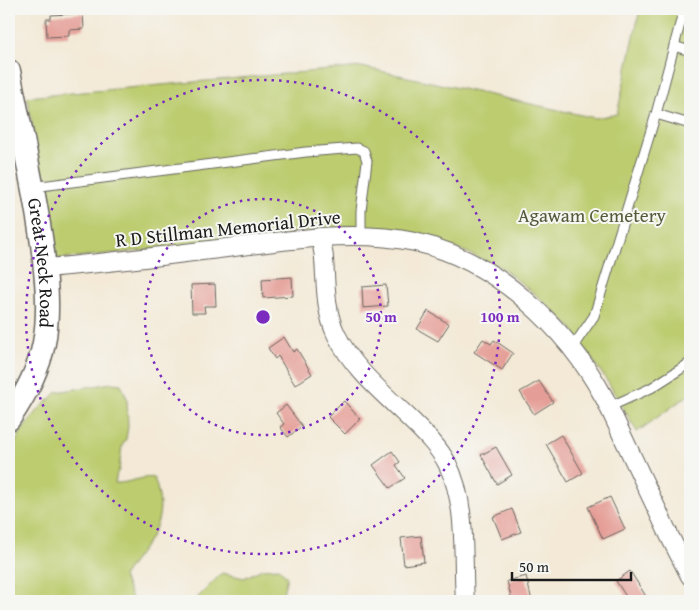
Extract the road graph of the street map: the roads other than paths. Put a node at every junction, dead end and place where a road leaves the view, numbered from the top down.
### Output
1 (684, 9) edge
2 (674, 46) junction
3 (690, 51) edge
4 (9, 71) edge
5 (656, 114) junction
6 (690, 124) edge
7 (32, 187) junction
8 (361, 236) junction
9 (320, 237) junction
10 (45, 268) junction
11 (572, 348) junction
12 (690, 363) edge
13 (609, 407) junction
14 (9, 418) edge
15 (690, 576) edge
16 (465, 601) edge

1 - 2 lane
2 - 3 lane
2 - 5 lane
4 - 7 street, Great Neck Road
5 - 6 lane
5 - 11 lane
7 - 8 lane
7 - 10 street, Great Neck Road
8 - 9 street, R D Stillman Memorial Drive
8 - 11 street, R D Stillman Memorial Drive
9 - 10 street, R D Stillman Memorial Drive
9 - 16 street
10 - 14 street, Great Neck Road
11 - 13 street, R D Stillman Memorial Drive
12 - 13 lane
13 - 15 street, R D Stillman Memorial Drive

